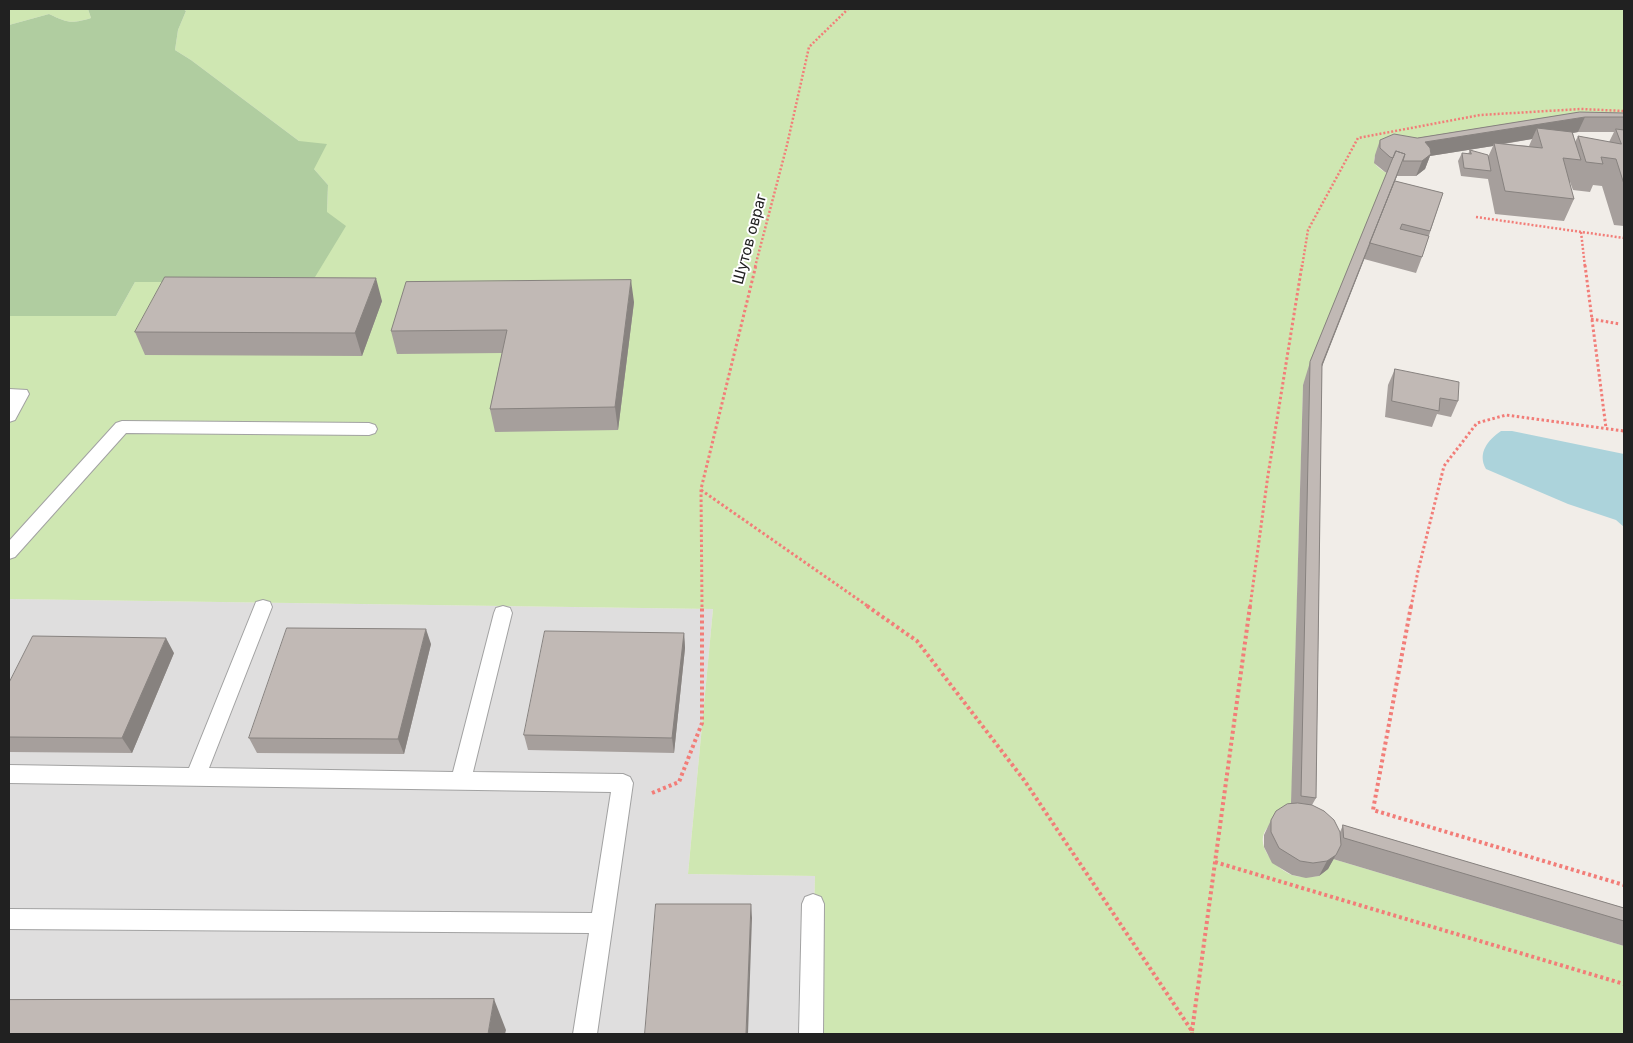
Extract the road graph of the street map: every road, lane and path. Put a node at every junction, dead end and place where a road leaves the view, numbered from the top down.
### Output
1 (848, 9) edge
2 (1624, 111) edge
3 (1476, 217) dead end
4 (1581, 232) junction
5 (1624, 238) edge
6 (1591, 319) junction
7 (1620, 324) dead end
8 (9, 394) edge
9 (9, 416) edge
10 (1606, 428) junction
11 (369, 429) dead end
12 (1624, 431) edge
13 (700, 489) junction
14 (9, 552) edge
15 (263, 607) dead end
16 (503, 613) dead end
17 (9, 774) edge
18 (196, 776) junction
19 (461, 780) junction
20 (619, 806) junction
21 (1215, 862) junction
22 (1624, 885) edge
23 (813, 904) dead end
24 (9, 919) edge
25 (602, 923) junction
26 (1624, 984) edge
27 (1192, 1033) edge
28 (585, 1034) edge
29 (811, 1034) edge

1 - 13 path, Шутов овраг
2 - 21 path
3 - 4 path
4 - 5 path
4 - 6 path
6 - 7 path
6 - 10 path
8 - 9 lane
10 - 12 path
10 - 22 path
11 - 14 lane
13 - 20 path, Шутов овраг
13 - 27 path
15 - 18 lane
16 - 19 lane
17 - 18 lane
18 - 19 lane
19 - 20 lane
20 - 25 lane
21 - 26 path
21 - 27 path
23 - 29 lane
24 - 25 lane
25 - 28 lane

